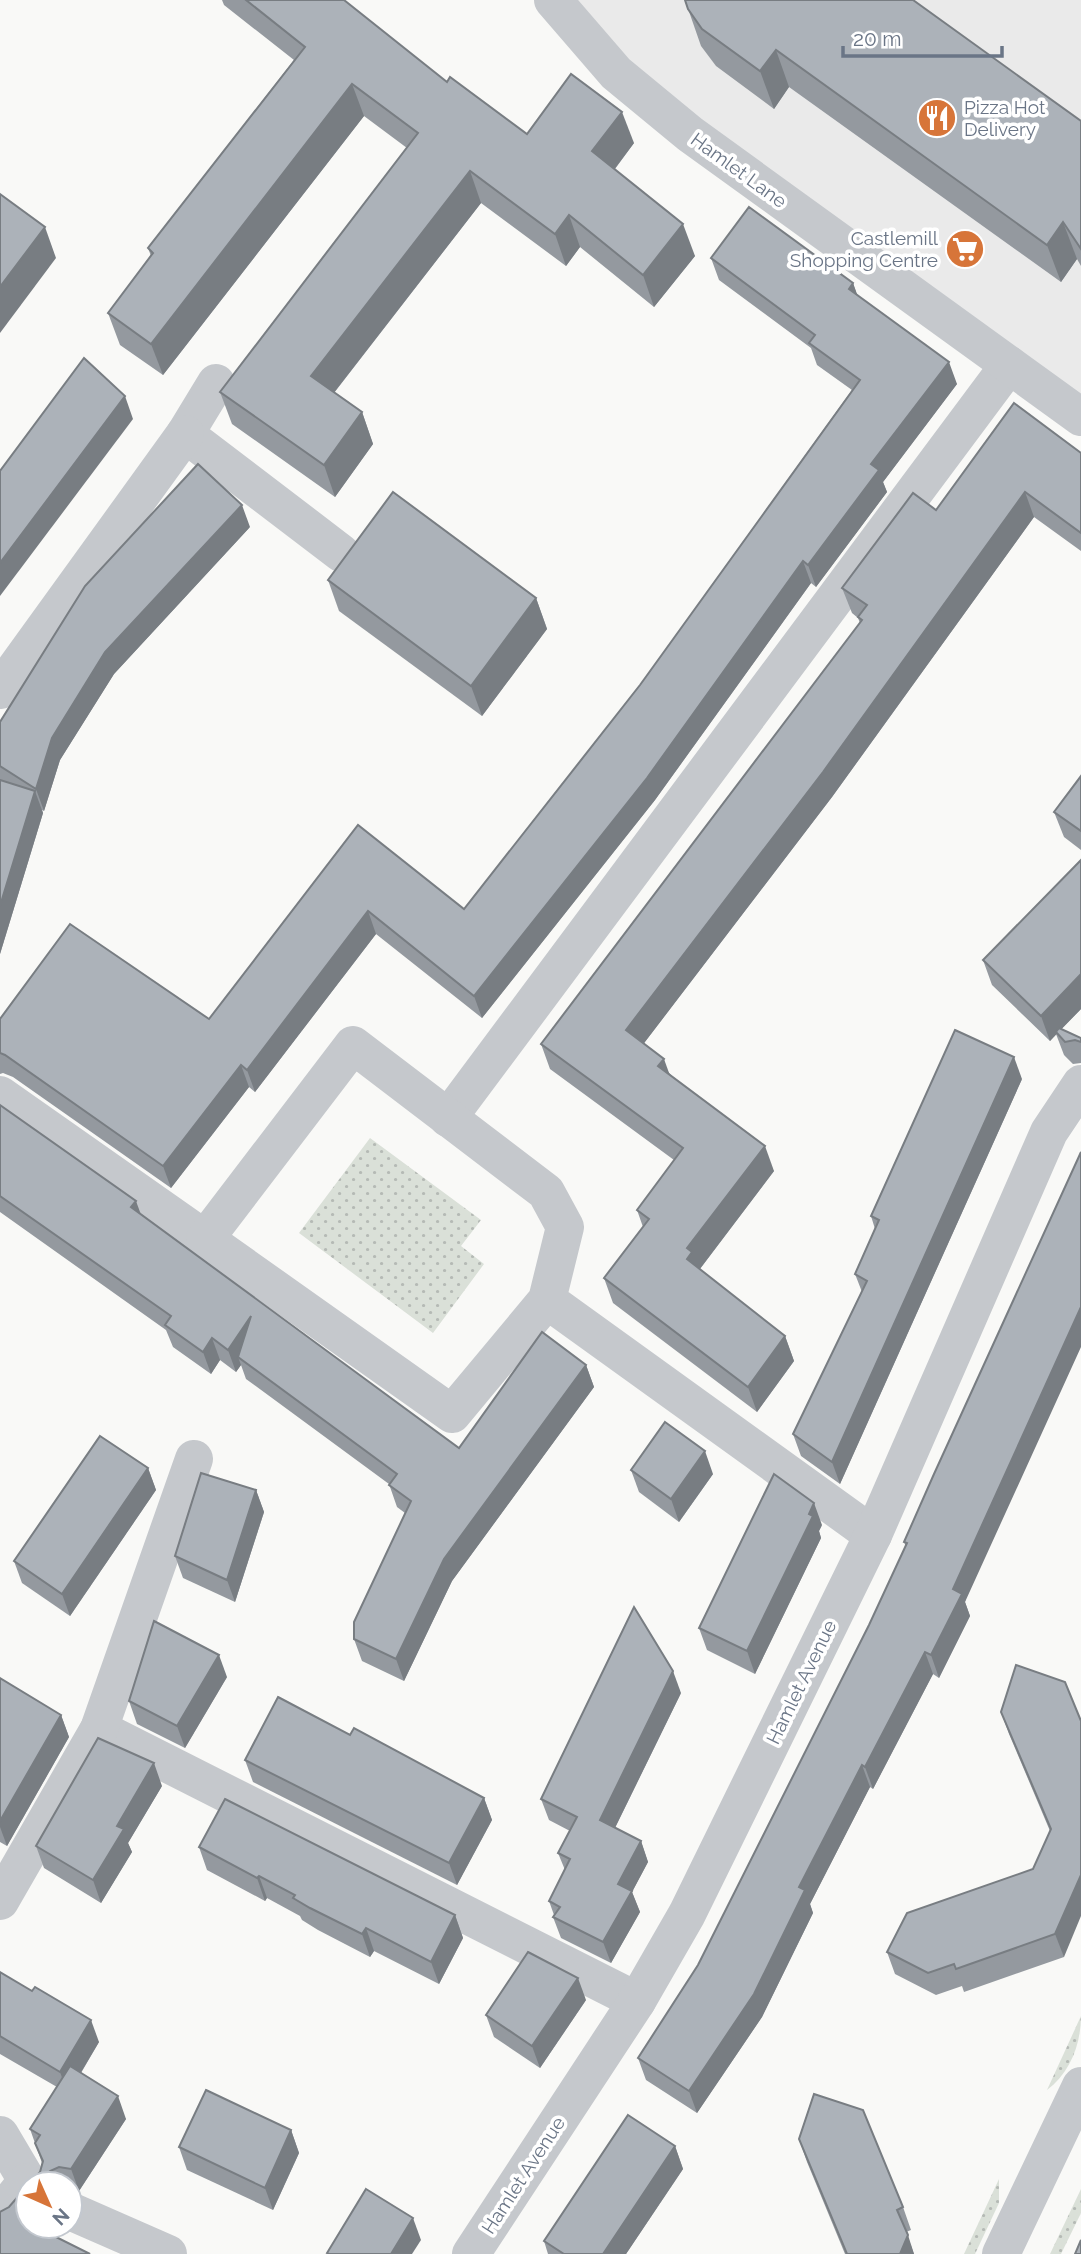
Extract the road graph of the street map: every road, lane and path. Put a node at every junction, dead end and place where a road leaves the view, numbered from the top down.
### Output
1 (553, 0) edge
2 (1009, 365) junction
3 (216, 383) dead end
4 (1081, 417) edge
5 (185, 435) junction
6 (341, 553) dead end
7 (0, 690) edge
8 (1081, 1084) edge
9 (0, 1095) edge
10 (448, 1118) junction
11 (205, 1239) junction
12 (547, 1300) junction
13 (194, 1459) dead end
14 (873, 1535) junction
15 (99, 1729) junction
16 (0, 1901) edge
17 (638, 2001) junction
18 (1081, 2086) edge
19 (0, 2135) edge
20 (20, 2170) edge
21 (14, 2198) edge
22 (0, 2214) edge
23 (84, 2217) edge
24 (167, 2254) edge
25 (471, 2254) edge
26 (1001, 2254) edge

1 - 2 street, Hamlet Lane
2 - 4 street, Hamlet Lane
2 - 10 street
3 - 5 street
5 - 6 street
5 - 7 street
8 - 14 street, Hamlet Avenue
9 - 11 street
10 - 11 street
10 - 12 street
11 - 12 street
12 - 14 street
13 - 15 street
14 - 17 street, Hamlet Avenue
15 - 16 street
15 - 17 street
17 - 25 street, Hamlet Avenue
18 - 26 street
19 - 20 street
21 - 22 street
23 - 24 street

